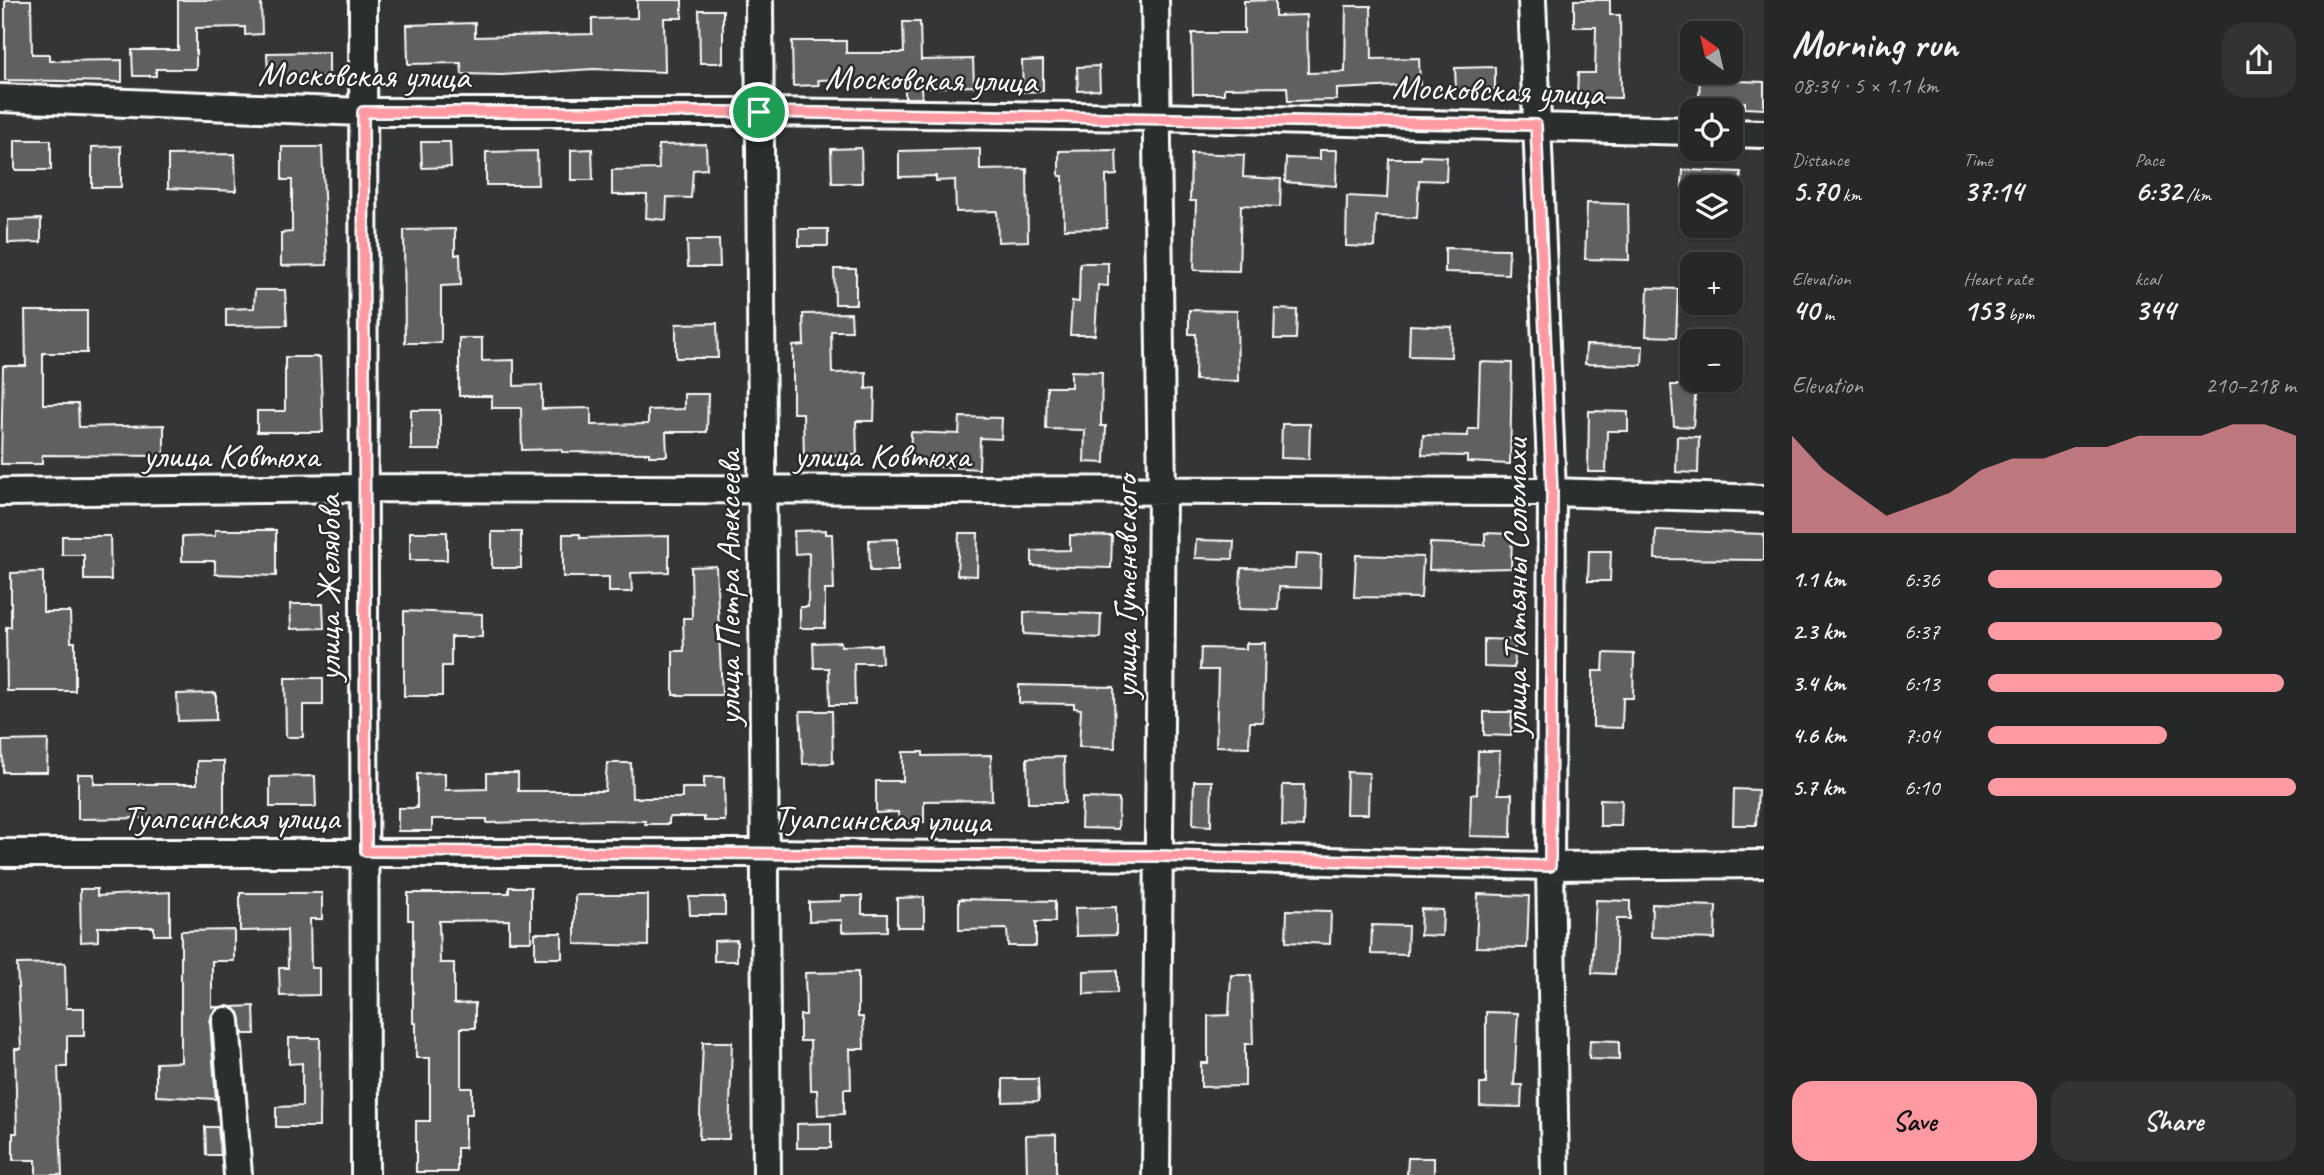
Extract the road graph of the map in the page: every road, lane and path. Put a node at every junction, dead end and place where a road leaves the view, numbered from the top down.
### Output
1 (363, 0) edge
2 (759, 0) edge
3 (1155, 0) edge
4 (1532, 0) edge
5 (0, 98) edge
6 (363, 112) junction
7 (759, 112) junction
8 (1156, 117) junction
9 (1536, 125) junction
10 (1680, 131) edge
11 (1743, 133) edge
12 (1764, 134) edge
13 (362, 488) junction
14 (763, 490) junction
15 (0, 492) edge
16 (1161, 492) junction
17 (1552, 492) junction
18 (1764, 499) edge
19 (366, 851) junction
20 (0, 853) edge
21 (763, 853) junction
22 (1158, 856) junction
23 (1764, 864) edge
24 (1550, 866) junction
25 (226, 1021) dead end
26 (238, 1175) edge
27 (365, 1175) edge
28 (768, 1175) edge
29 (1156, 1175) edge
30 (1555, 1175) edge

1 - 6 street, улица Желябова
2 - 7 street, улица Петра Алексеева
3 - 8 street, улица Гутеневского
4 - 9 street, улица Татьяны Соломахи
5 - 6 street, Московская улица
6 - 7 street, Московская улица
6 - 13 street, улица Желябова
7 - 8 street, Московская улица
7 - 14 street, улица Петра Алексеева
8 - 9 street, Московская улица
8 - 16 street, улица Гутеневского
9 - 10 street, Московская улица
9 - 17 street, улица Татьяны Соломахи
11 - 12 street
13 - 14 street, улица Ковтюха
13 - 15 street, улица Ковтюха
13 - 19 street, улица Желябова
14 - 16 street, улица Ковтюха
14 - 21 street, улица Петра Алексеева
16 - 17 street, улица Ковтюха
16 - 22 street, улица Гутеневского
17 - 18 street, улица Ковтюха
17 - 24 street, улица Татьяны Соломахи
19 - 20 street, Туапсинская улица
19 - 21 street, Туапсинская улица
19 - 27 street, улица Желябова
21 - 22 street, Туапсинская улица
21 - 28 street, улица Петра Алексеева
22 - 24 street, Туапсинская улица
22 - 29 street, улица Гутеневского
23 - 24 street, Туапсинская улица
24 - 30 street, улица Татьяны Соломахи
25 - 26 street

